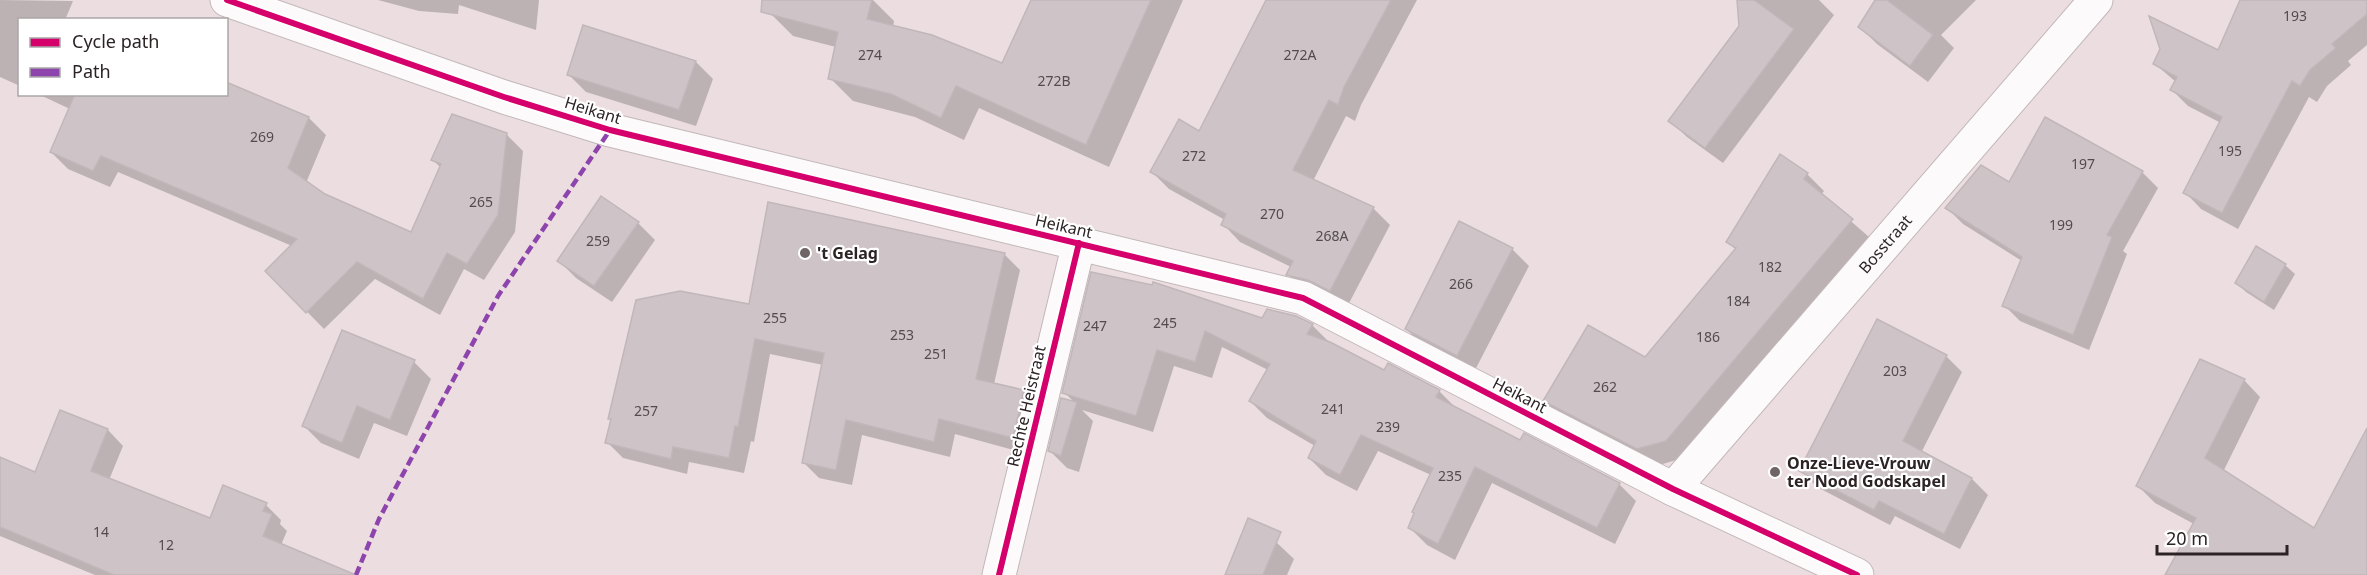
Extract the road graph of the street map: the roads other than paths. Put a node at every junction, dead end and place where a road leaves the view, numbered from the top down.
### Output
1 (227, 0) edge
2 (2097, 0) edge
3 (1079, 243) junction
4 (1673, 489) junction
5 (999, 575) edge
6 (1857, 575) edge

1 - 3 street, Heikant
2 - 4 street, Bosstraat
3 - 4 street, Heikant
3 - 5 street, Rechte Heistraat
4 - 6 street, Heikant

